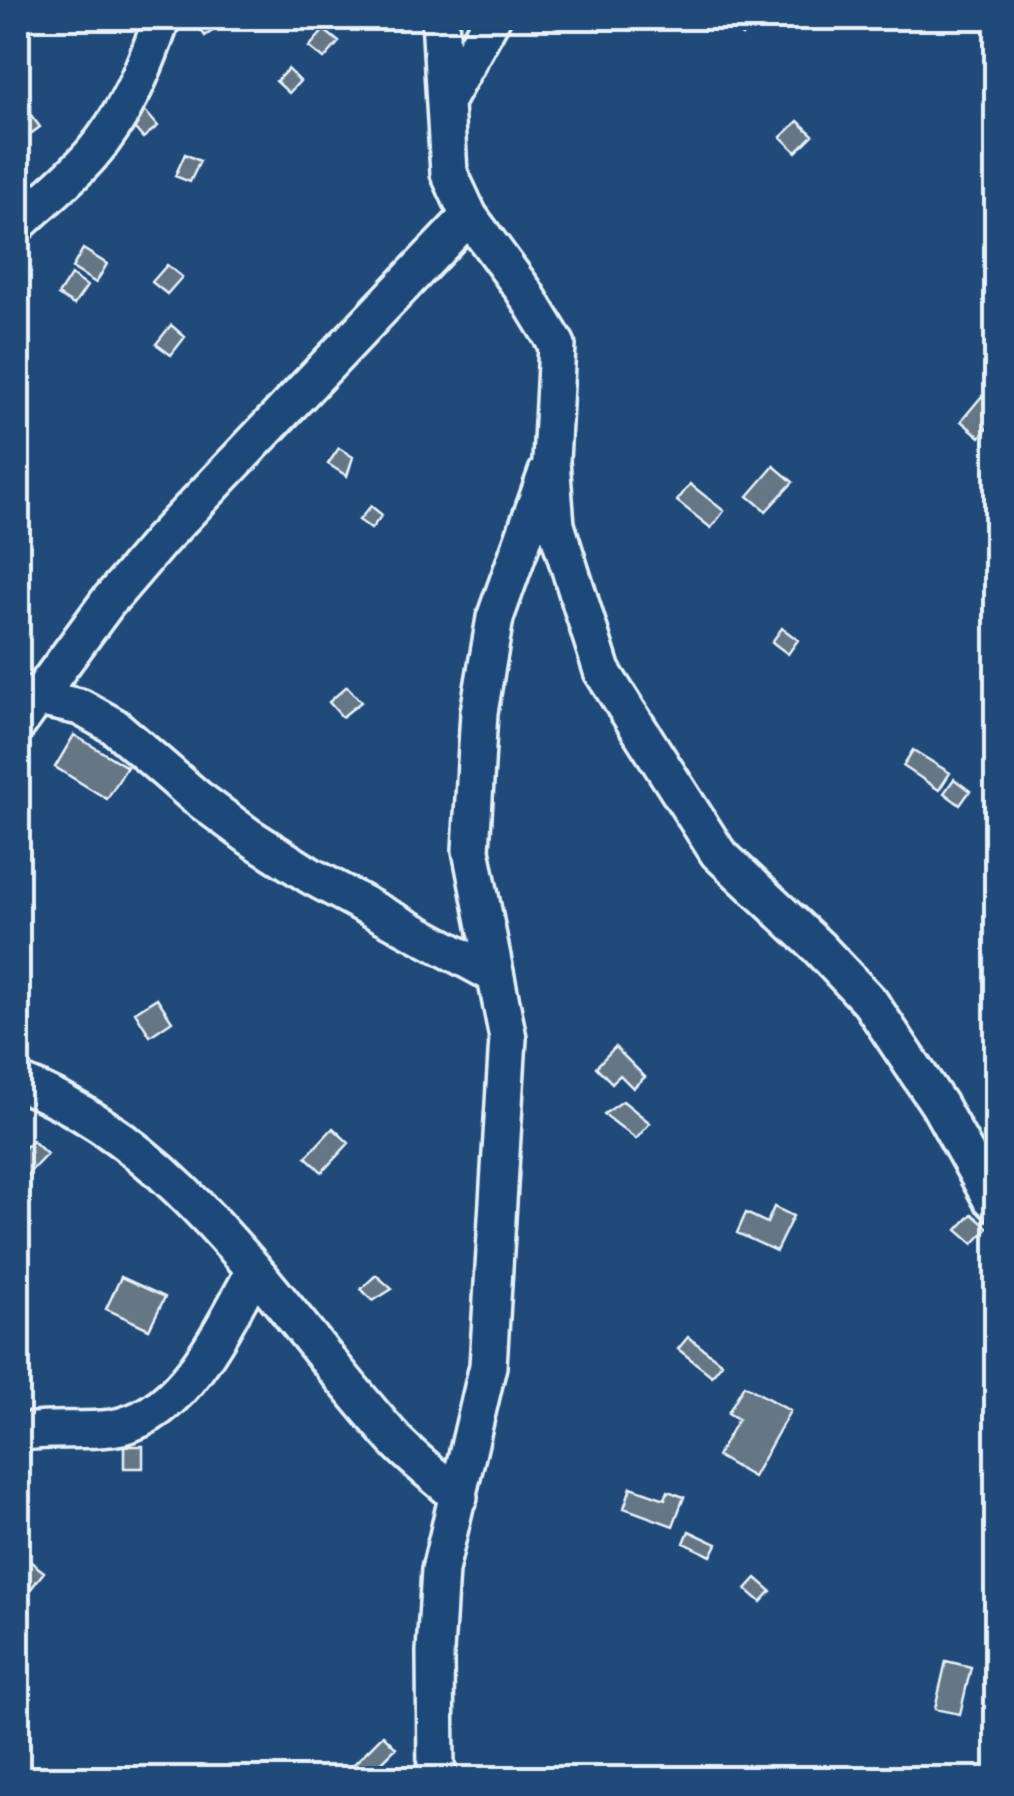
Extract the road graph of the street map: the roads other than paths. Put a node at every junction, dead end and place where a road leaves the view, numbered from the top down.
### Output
1 (162, 18) edge
2 (440, 18) edge
3 (492, 18) edge
4 (447, 98) junction
5 (469, 216) junction
6 (18, 224) edge
7 (550, 462) junction
8 (24, 705) edge
9 (495, 975) junction
10 (18, 1082) edge
11 (996, 1204) edge
12 (254, 1272) junction
13 (18, 1433) edge
14 (459, 1497) junction
15 (436, 1778) edge

1 - 6 street
2 - 4 street
3 - 4 street
4 - 5 street
5 - 7 street
5 - 8 street
7 - 9 street
7 - 11 street
8 - 9 street
9 - 14 street
10 - 12 street
12 - 13 street
12 - 14 street
14 - 15 street

